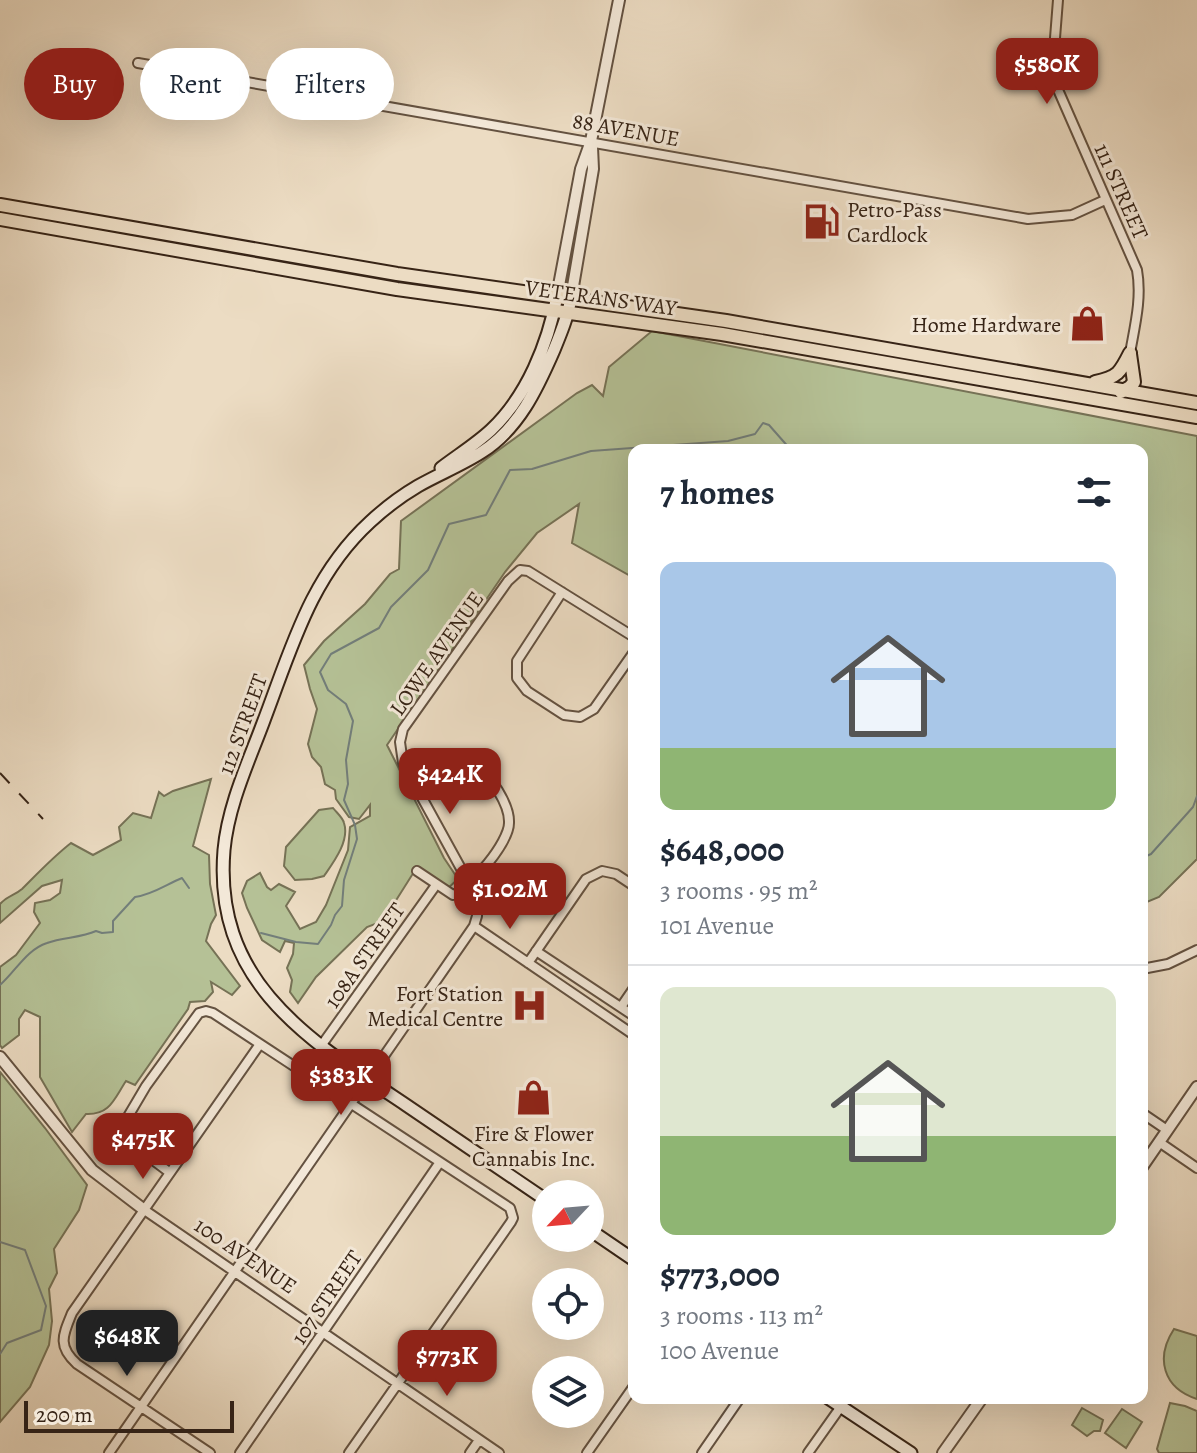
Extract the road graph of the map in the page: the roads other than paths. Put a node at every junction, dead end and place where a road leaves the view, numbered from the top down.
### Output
1 (619, 0) edge
2 (1058, 0) edge
3 (138, 63) dead end
4 (591, 141) junction
5 (1105, 200) junction
6 (0, 205) edge
7 (0, 219) edge
8 (557, 296) junction
9 (571, 298) junction
10 (554, 311) junction
11 (568, 314) junction
12 (1130, 353) junction
13 (1083, 383) junction
14 (1124, 390) junction
15 (1109, 402) junction
16 (1197, 403) edge
17 (1197, 417) edge
18 (418, 486) junction
19 (562, 592) junction
20 (628, 633) edge
21 (628, 661) edge
22 (403, 763) junction
23 (417, 871) dead end
24 (628, 882) edge
25 (436, 885) junction
26 (470, 885) junction
27 (474, 926) junction
28 (1197, 950) edge
29 (536, 951) junction
30 (528, 963) junction
31 (1148, 968) edge
32 (628, 997) edge
33 (621, 1007) junction
34 (628, 1012) edge
35 (628, 1031) edge
36 (260, 1044) junction
37 (321, 1046) junction
38 (0, 1057) edge
39 (368, 1080) junction
40 (1197, 1087) edge
41 (349, 1103) junction
42 (1148, 1117) edge
43 (1167, 1130) junction
44 (1159, 1142) junction
45 (1148, 1158) edge
46 (440, 1162) junction
47 (1197, 1168) edge
48 (169, 1172) junction
49 (532, 1191) edge
50 (143, 1209) junction
51 (604, 1240) edge
52 (628, 1256) edge
53 (234, 1271) junction
54 (324, 1332) junction
55 (397, 1383) junction
56 (628, 1395) edge
57 (736, 1404) edge
58 (843, 1404) edge
59 (847, 1404) edge
60 (978, 1404) edge
61 (141, 1406) junction
62 (479, 1440) junction
63 (109, 1453) edge
64 (210, 1453) edge
65 (240, 1453) edge
66 (349, 1453) edge
67 (470, 1453) edge
68 (499, 1453) edge
69 (587, 1453) edge
70 (702, 1453) edge
71 (808, 1453) edge
72 (911, 1453) edge
73 (943, 1453) edge

1 - 4 street, 112 STREET
2 - 5 street, 111 STREET
3 - 4 street, 88 AVENUE
4 - 5 street, 88 AVENUE
4 - 8 street, 112 STREET
4 - 9 street, 112 STREET
5 - 12 street, 111 STREET
6 - 8 main road, VETERANS WAY
7 - 10 main road, VETERANS WAY
8 - 9 main road, VETERANS WAY
8 - 10 main road, 112 STREET
9 - 11 main road, 112 STREET
9 - 13 main road, VETERANS WAY
10 - 11 main road, VETERANS WAY
10 - 18 main road, 112 STREET
11 - 15 main road, VETERANS WAY
11 - 18 main road, 112 STREET
12 - 13 main road
12 - 14 main road
13 - 14 main road, VETERANS WAY
14 - 15 main road
14 - 16 main road, VETERANS WAY
15 - 17 main road, VETERANS WAY
18 - 37 main road, 112 STREET
19 - 20 street, LOWE AVENUE
19 - 21 street
19 - 22 street, LOWE AVENUE
22 - 26 street
22 - 26 street
23 - 25 street
24 - 29 street
25 - 26 street
25 - 37 street, 108A STREET
26 - 27 street
27 - 30 street
27 - 39 street
28 - 31 street
29 - 30 street
29 - 33 street
30 - 35 street
32 - 33 street
33 - 34 street
36 - 41 street
36 - 48 street
36 - 48 street
37 - 39 main road, 112 STREET
38 - 50 street, 100 AVENUE
39 - 41 street
39 - 49 main road, 112 STREET
40 - 43 street
41 - 46 street
41 - 53 street
42 - 43 street
43 - 44 street
44 - 45 street
44 - 47 street
46 - 54 street, 107 STREET
46 - 55 street
48 - 50 street
50 - 53 street, 100 AVENUE
50 - 61 street
51 - 52 main road
53 - 54 street, 100 AVENUE
53 - 61 street
54 - 55 street, 100 AVENUE
54 - 65 street, 107 STREET
55 - 62 street, 100 AVENUE
55 - 66 street
56 - 69 street
57 - 70 street
58 - 71 street
59 - 72 main road
60 - 73 street
61 - 63 street
61 - 64 street
62 - 67 street
62 - 68 street, 100 AVENUE

